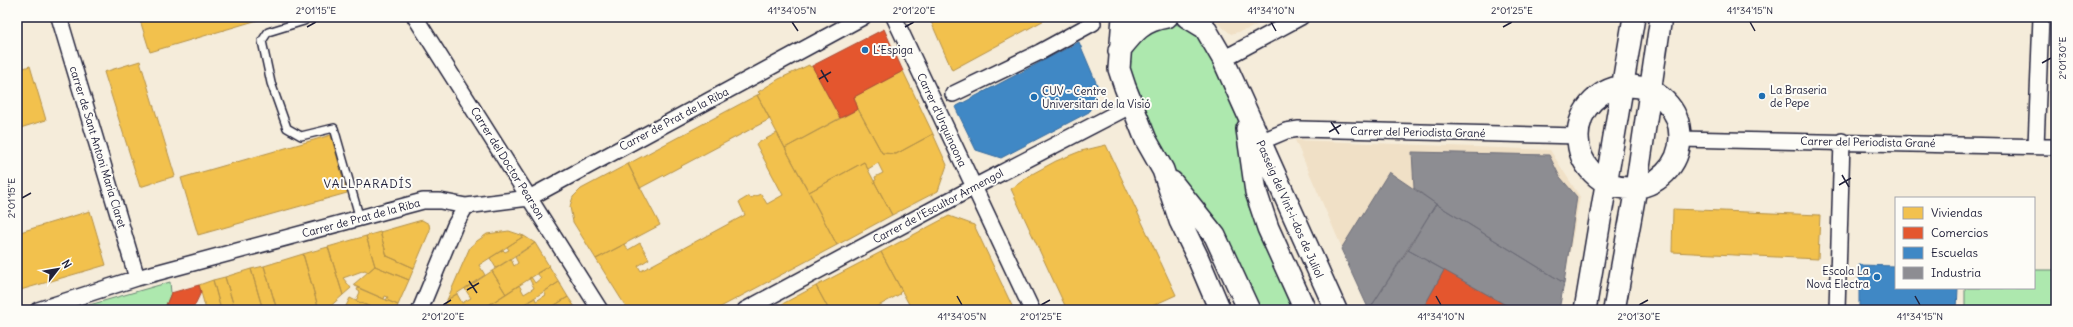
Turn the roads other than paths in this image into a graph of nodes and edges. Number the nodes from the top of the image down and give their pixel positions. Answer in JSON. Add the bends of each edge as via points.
{"nodes":[{"id":1,"x":59,"y":17,"type":"edge"},
{"id":2,"x":416,"y":17,"type":"edge"},
{"id":3,"x":863,"y":17,"type":"edge"},
{"id":4,"x":894,"y":17,"type":"edge"},
{"id":5,"x":1123,"y":17,"type":"edge"},
{"id":6,"x":1167,"y":17,"type":"edge"},
{"id":7,"x":1187,"y":17,"type":"edge"},
{"id":8,"x":1301,"y":17,"type":"edge"},
{"id":9,"x":1634,"y":17,"type":"edge"},
{"id":10,"x":1661,"y":17,"type":"edge"},
{"id":11,"x":2041,"y":17,"type":"edge"},
{"id":12,"x":303,"y":19,"type":"edge"},
{"id":13,"x":1093,"y":23,"type":"dead end"},
{"id":14,"x":1119,"y":51,"type":"junction"},
{"id":15,"x":1223,"y":59,"type":"junction"},
{"id":16,"x":1622,"y":86,"type":"junction"},
{"id":17,"x":1649,"y":90,"type":"junction"},
{"id":18,"x":952,"y":94,"type":"dead end"},
{"id":19,"x":1132,"y":105,"type":"junction"},
{"id":20,"x":1245,"y":108,"type":"junction"},
{"id":21,"x":1578,"y":136,"type":"junction"},
{"id":22,"x":1679,"y":138,"type":"junction"},
{"id":23,"x":1842,"y":141,"type":"junction"},
{"id":24,"x":1260,"y":142,"type":"junction"},
{"id":25,"x":2036,"y":146,"type":"junction"},
{"id":26,"x":2056,"y":147,"type":"edge"},
{"id":27,"x":1163,"y":170,"type":"junction"},
{"id":28,"x":1605,"y":183,"type":"junction"},
{"id":29,"x":974,"y":187,"type":"junction"},
{"id":30,"x":1636,"y":188,"type":"junction"},
{"id":31,"x":529,"y":198,"type":"junction"},
{"id":32,"x":466,"y":206,"type":"junction"},
{"id":33,"x":360,"y":219,"type":"junction"},
{"id":34,"x":137,"y":278,"type":"junction"},
{"id":35,"x":38,"y":310,"type":"edge"},
{"id":36,"x":420,"y":310,"type":"edge"},
{"id":37,"x":600,"y":310,"type":"edge"},
{"id":38,"x":745,"y":310,"type":"edge"},
{"id":39,"x":1032,"y":310,"type":"edge"},
{"id":40,"x":1220,"y":310,"type":"edge"},
{"id":41,"x":1249,"y":310,"type":"edge"},
{"id":42,"x":1305,"y":310,"type":"edge"},
{"id":43,"x":1336,"y":310,"type":"edge"},
{"id":44,"x":1585,"y":310,"type":"edge"},
{"id":45,"x":1614,"y":310,"type":"edge"},
{"id":46,"x":1837,"y":310,"type":"edge"}],
"edges":[{"from":1,"to":34,"type":"street","name":"carrer de Sant Antoni Maria Claret"},
{"from":2,"to":31,"type":"street","name":"Carrer del Doctor Pearson"},
{"from":3,"to":31,"type":"street","name":"Carrer de Prat de la Riba"},
{"from":4,"to":29,"type":"street","name":"Carrer d'Urquinaona"},
{"from":5,"to":14,"type":"street"},
{"from":6,"to":14,"type":"street","via":[[1158,18],[1137,29]]},
{"from":7,"to":15,"type":"street","name":"Passeig del Vint-i-dos de Juliol","via":[[1205,28]]},
{"from":8,"to":15,"type":"street"},
{"from":9,"to":16,"type":"street"},
{"from":10,"to":17,"type":"street"},
{"from":11,"to":25,"type":"street"},
{"from":12,"to":33,"type":"lane","via":[[268,32],[262,41],[271,83],[287,128],[301,136],[334,128]]},
{"from":13,"to":18,"type":"street","via":[[1040,52]]},
{"from":14,"to":19,"type":"street","via":[[1119,69]]},
{"from":15,"to":20,"type":"street","name":"Passeig del Vint-i-dos de Juliol"},
{"from":16,"to":17,"type":"street"},
{"from":16,"to":21,"type":"street","via":[[1596,98],[1586,109],[1580,122]]},
{"from":16,"to":28,"type":"street"},
{"from":17,"to":22,"type":"street","via":[[1668,105],[1674,115]]},
{"from":17,"to":30,"type":"street"},
{"from":19,"to":27,"type":"street","via":[[1146,140]]},
{"from":19,"to":29,"type":"street","name":"Carrer de l'Escultor Armengol"},
{"from":20,"to":24,"type":"street","name":"Passeig del Vint-i-dos de Juliol"},
{"from":20,"to":42,"type":"street","name":"Passeig del Vint-i-dos de Juliol","via":[[1256,192],[1268,228]]},
{"from":21,"to":24,"type":"street","name":"Carrer del Periodista Grané","via":[[1299,130],[1286,131]]},
{"from":21,"to":28,"type":"street","via":[[1578,147],[1585,163]]},
{"from":22,"to":23,"type":"street","name":"Carrer del Periodista Grané"},
{"from":22,"to":30,"type":"street","via":[[1677,153],[1671,166],[1650,184]]},
{"from":23,"to":25,"type":"street","name":"Carrer del Periodista Grané"},
{"from":23,"to":46,"type":"street"},
{"from":24,"to":43,"type":"street","name":"Passeig del Vint-i-dos de Juliol"},
{"from":25,"to":26,"type":"street","name":"Carrer del Periodista Grané"},
{"from":27,"to":40,"type":"street","via":[[1180,221]]},
{"from":27,"to":41,"type":"street","via":[[1215,236]]},
{"from":28,"to":30,"type":"street","via":[[1616,187]]},
{"from":28,"to":44,"type":"street","via":[[1604,203]]},
{"from":29,"to":38,"type":"street","name":"Carrer de l'Escultor Armengol"},
{"from":29,"to":39,"type":"street","name":"Carrer d'Urquinaona"},
{"from":30,"to":45,"type":"street"},
{"from":31,"to":32,"type":"street","name":"Carrer de Prat de la Riba"},
{"from":31,"to":37,"type":"street","name":"Carrer del Doctor Pearson"},
{"from":32,"to":33,"type":"street","name":"Carrer de Prat de la Riba","via":[[423,201]]},
{"from":32,"to":36,"type":"street","via":[[455,225]]},
{"from":33,"to":34,"type":"street","name":"Carrer de Prat de la Riba"},
{"from":34,"to":35,"type":"street","name":"Carrer de Prat de la Riba"}]}
